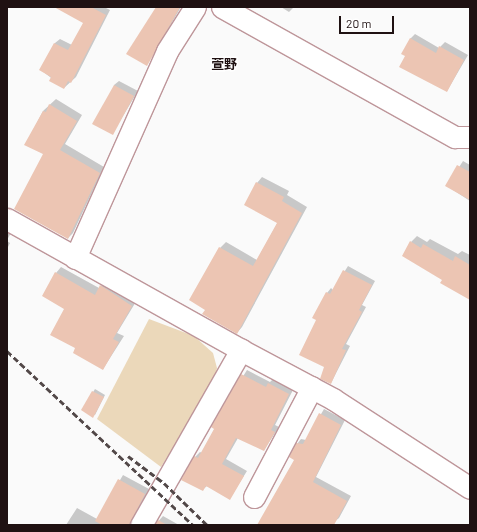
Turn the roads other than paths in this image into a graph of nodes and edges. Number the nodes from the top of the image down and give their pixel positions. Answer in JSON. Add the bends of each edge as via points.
{"nodes":[{"id":1,"x":195,"y":7,"type":"edge"},
{"id":2,"x":222,"y":7,"type":"edge"},
{"id":3,"x":470,"y":137,"type":"edge"},
{"id":4,"x":7,"y":219,"type":"edge"},
{"id":5,"x":75,"y":258,"type":"junction"},
{"id":6,"x":241,"y":350,"type":"junction"},
{"id":7,"x":312,"y":387,"type":"junction"},
{"id":8,"x":470,"y":488,"type":"edge"},
{"id":9,"x":254,"y":497,"type":"dead end"},
{"id":10,"x":141,"y":525,"type":"edge"}],
"edges":[{"from":1,"to":5,"type":"street","via":[[167,52]]},
{"from":2,"to":3,"type":"street","via":[[455,137]]},
{"from":4,"to":5,"type":"street"},
{"from":5,"to":6,"type":"street"},
{"from":6,"to":7,"type":"street"},
{"from":6,"to":10,"type":"street"},
{"from":7,"to":8,"type":"street"},
{"from":7,"to":9,"type":"street"}]}
